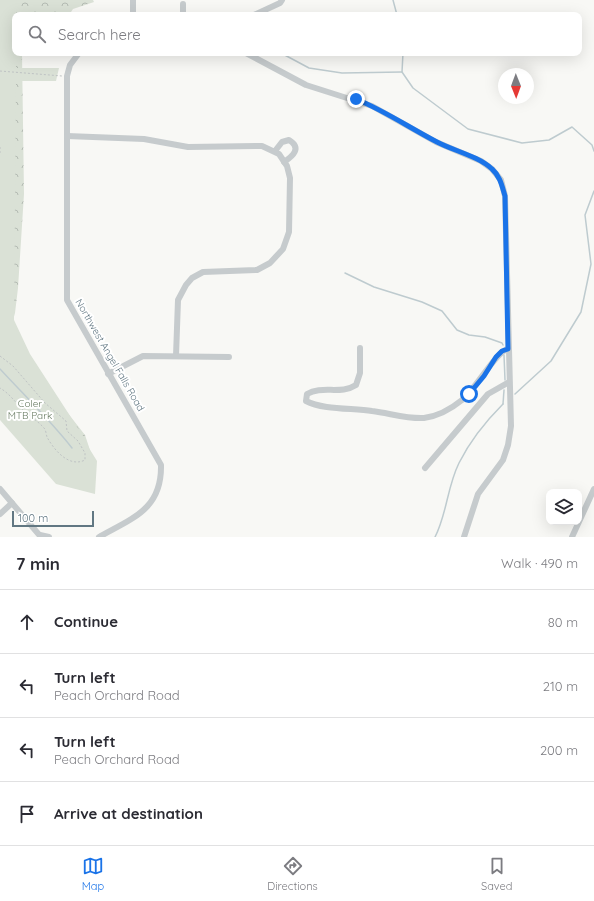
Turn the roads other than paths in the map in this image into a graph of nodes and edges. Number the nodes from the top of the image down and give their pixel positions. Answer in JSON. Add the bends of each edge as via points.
{"nodes":[{"id":1,"x":133,"y":0,"type":"edge"},
{"id":2,"x":282,"y":0,"type":"edge"},
{"id":3,"x":183,"y":4,"type":"dead end"},
{"id":4,"x":133,"y":12,"type":"edge"},
{"id":5,"x":182,"y":12,"type":"edge"},
{"id":6,"x":260,"y":12,"type":"edge"},
{"id":7,"x":77,"y":56,"type":"edge"},
{"id":8,"x":252,"y":56,"type":"edge"},
{"id":9,"x":67,"y":136,"type":"junction"},
{"id":10,"x":274,"y":151,"type":"junction"},
{"id":11,"x":284,"y":162,"type":"junction"},
{"id":12,"x":360,"y":348,"type":"dead end"},
{"id":13,"x":508,"y":349,"type":"junction"},
{"id":14,"x":176,"y":356,"type":"junction"},
{"id":15,"x":229,"y":357,"type":"dead end"},
{"id":16,"x":108,"y":374,"type":"junction"},
{"id":17,"x":509,"y":382,"type":"junction"},
{"id":18,"x":425,"y":468,"type":"dead end"},
{"id":19,"x":0,"y":489,"type":"edge"},
{"id":20,"x":594,"y":489,"type":"edge"},
{"id":21,"x":12,"y":503,"type":"junction"},
{"id":22,"x":0,"y":514,"type":"edge"},
{"id":23,"x":41,"y":536,"type":"edge"},
{"id":24,"x":49,"y":537,"type":"edge"},
{"id":25,"x":99,"y":537,"type":"edge"},
{"id":26,"x":464,"y":537,"type":"edge"},
{"id":27,"x":572,"y":537,"type":"edge"}],
"edges":[{"from":1,"to":4,"type":"street"},
{"from":2,"to":6,"type":"street"},
{"from":3,"to":5,"type":"street"},
{"from":7,"to":9,"type":"street","name":"Northwest Angel Falls Road","via":[[70,65],[67,76]]},
{"from":8,"to":13,"type":"street","via":[[306,85],[372,106],[436,142],[492,169],[501,180],[505,196]]},
{"from":9,"to":10,"type":"street","via":[[144,139],[188,147],[262,146]]},
{"from":9,"to":16,"type":"street","name":"Northwest Angel Falls Road","via":[[67,300]]},
{"from":10,"to":11,"type":"street"},
{"from":10,"to":11,"type":"street","via":[[282,142],[289,140],[294,144],[294,154]]},
{"from":11,"to":14,"type":"street","via":[[290,178],[289,232],[283,250],[270,263],[256,270],[203,272],[186,285],[178,300]]},
{"from":12,"to":13,"type":"street","via":[[360,373],[356,385],[348,389],[313,391],[307,394],[306,401],[316,405],[408,417],[423,418],[436,415],[462,400],[484,376],[499,354]]},
{"from":13,"to":17,"type":"street"},
{"from":14,"to":15,"type":"street"},
{"from":14,"to":16,"type":"street","via":[[138,357]]},
{"from":16,"to":25,"type":"street","name":"Northwest Angel Falls Road","via":[[161,465],[161,480],[149,506]]},
{"from":17,"to":18,"type":"street","via":[[488,394]]},
{"from":17,"to":26,"type":"street","via":[[511,426],[508,445],[503,460],[478,494]]},
{"from":19,"to":21,"type":"street"},
{"from":20,"to":27,"type":"street"},
{"from":21,"to":22,"type":"street"},
{"from":21,"to":23,"type":"street"},
{"from":23,"to":24,"type":"street"}]}
